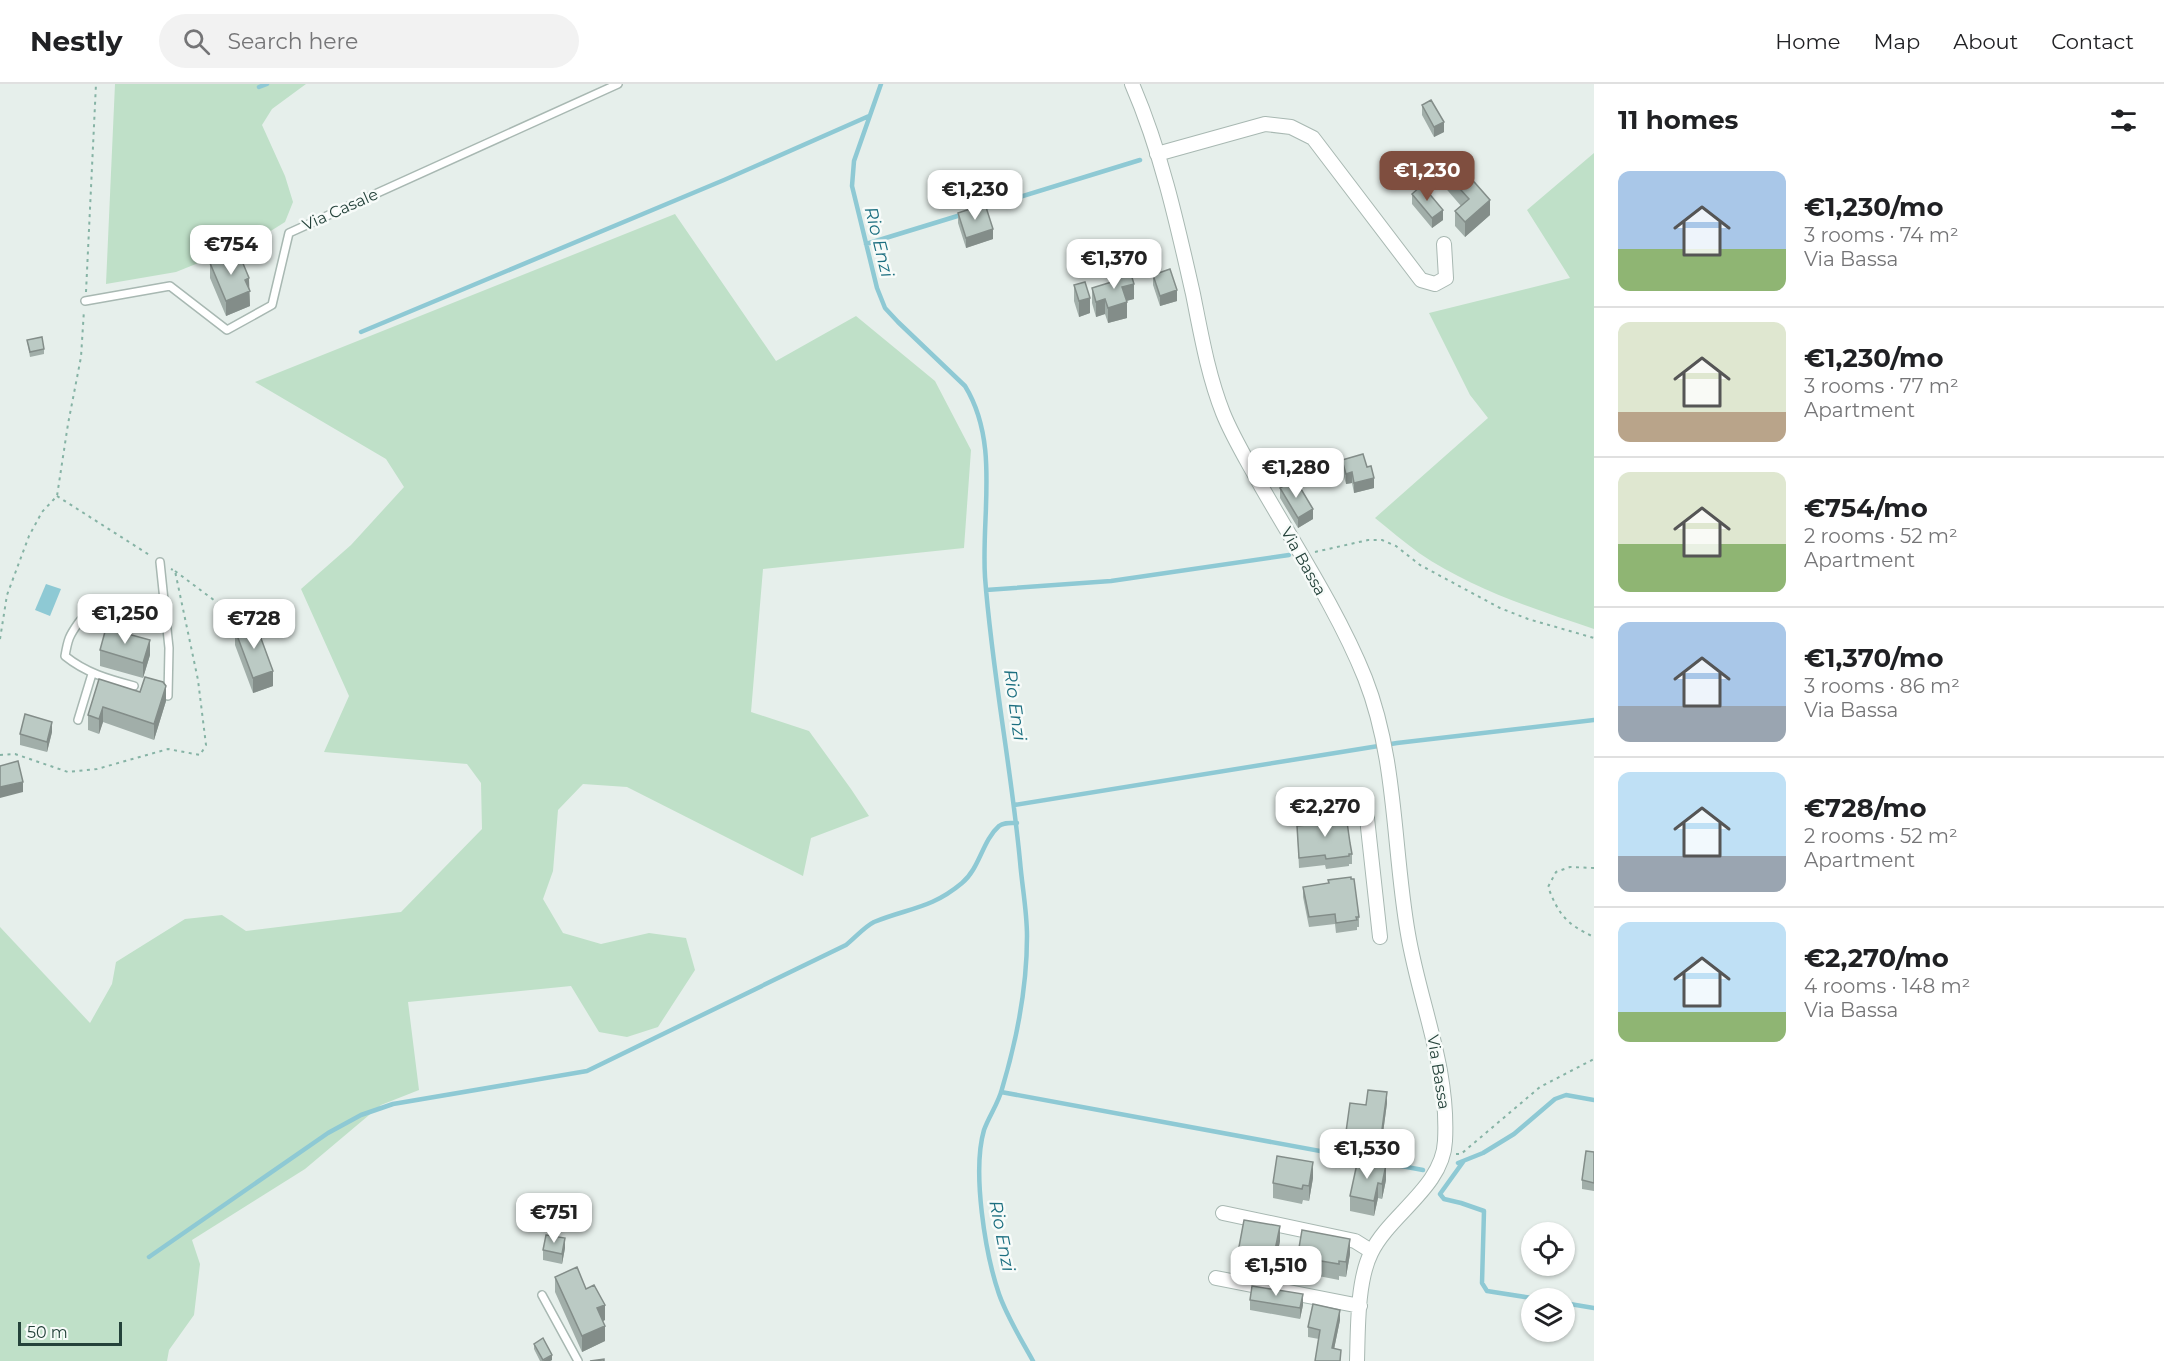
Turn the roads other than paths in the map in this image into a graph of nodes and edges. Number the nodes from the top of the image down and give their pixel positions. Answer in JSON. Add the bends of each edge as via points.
{"nodes":[{"id":1,"x":618,"y":84,"type":"edge"},
{"id":2,"x":1132,"y":84,"type":"edge"},
{"id":3,"x":1157,"y":154,"type":"junction"},
{"id":4,"x":1444,"y":244,"type":"dead end"},
{"id":5,"x":85,"y":301,"type":"road end"},
{"id":6,"x":160,"y":562,"type":"road end"},
{"id":7,"x":165,"y":608,"type":"junction"},
{"id":8,"x":92,"y":674,"type":"junction"},
{"id":9,"x":134,"y":686,"type":"dead end"},
{"id":10,"x":168,"y":696,"type":"edge"},
{"id":11,"x":78,"y":720,"type":"dead end"},
{"id":12,"x":1366,"y":809,"type":"dead end"},
{"id":13,"x":1399,"y":871,"type":"junction"},
{"id":14,"x":1374,"y":873,"type":"junction"},
{"id":15,"x":1380,"y":937,"type":"dead end"},
{"id":16,"x":1223,"y":1214,"type":"dead end"},
{"id":17,"x":1371,"y":1251,"type":"junction"},
{"id":18,"x":1216,"y":1278,"type":"dead end"},
{"id":19,"x":542,"y":1295,"type":"dead end"},
{"id":20,"x":1360,"y":1306,"type":"junction"},
{"id":21,"x":578,"y":1361,"type":"edge"},
{"id":22,"x":1357,"y":1361,"type":"edge"}],
"edges":[{"from":1,"to":5,"type":"lane","name":"Via Casale","via":[[290,232],[272,305],[227,330],[170,286]]},
{"from":2,"to":3,"type":"street","name":"Via Bassa"},
{"from":3,"to":4,"type":"street","via":[[1265,124],[1291,127],[1313,138],[1421,280],[1435,285],[1446,278]]},
{"from":3,"to":13,"type":"street","name":"Via Bassa","via":[[1221,406],[1366,680],[1390,780]]},
{"from":6,"to":7,"type":"lane"},
{"from":7,"to":8,"type":"lane","via":[[114,600],[88,611],[68,637],[65,656]]},
{"from":7,"to":10,"type":"lane"},
{"from":8,"to":9,"type":"lane"},
{"from":8,"to":11,"type":"lane"},
{"from":12,"to":14,"type":"street"},
{"from":13,"to":14,"type":"street"},
{"from":13,"to":17,"type":"street","name":"Via Bassa","via":[[1409,938],[1438,1053],[1446,1108],[1439,1165]]},
{"from":14,"to":15,"type":"street"},
{"from":16,"to":17,"type":"street","via":[[1355,1241]]},
{"from":17,"to":20,"type":"street"},
{"from":18,"to":20,"type":"street"},
{"from":19,"to":21,"type":"lane"},
{"from":20,"to":22,"type":"street"}]}
